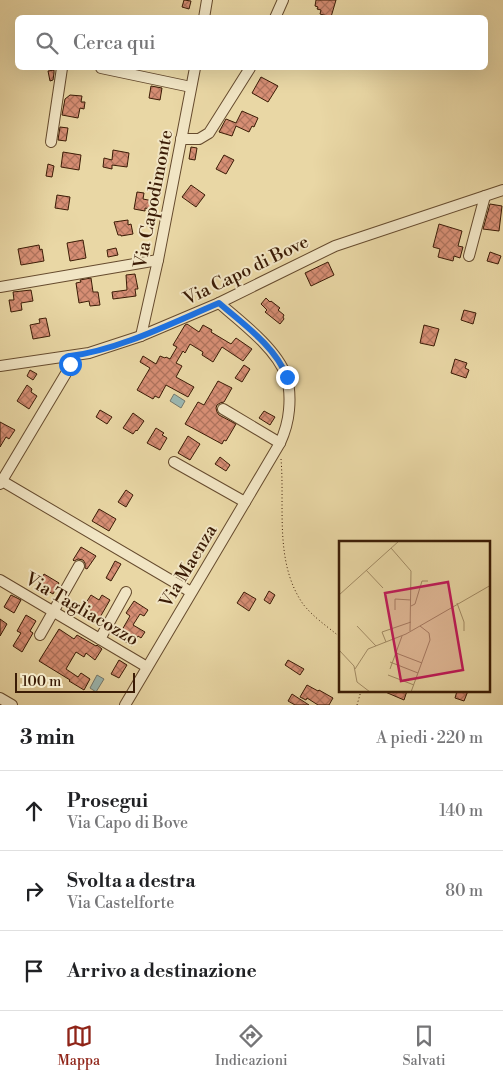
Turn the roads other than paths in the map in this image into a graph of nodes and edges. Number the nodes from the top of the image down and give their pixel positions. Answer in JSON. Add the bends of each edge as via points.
{"nodes":[{"id":1,"x":207,"y":0,"type":"edge"},
{"id":2,"x":283,"y":0,"type":"edge"},
{"id":3,"x":204,"y":15,"type":"edge"},
{"id":4,"x":276,"y":15,"type":"edge"},
{"id":5,"x":62,"y":70,"type":"edge"},
{"id":6,"x":110,"y":70,"type":"edge"},
{"id":7,"x":195,"y":70,"type":"edge"},
{"id":8,"x":249,"y":70,"type":"edge"},
{"id":9,"x":191,"y":87,"type":"junction"},
{"id":10,"x":181,"y":139,"type":"junction"},
{"id":11,"x":52,"y":142,"type":"dead end"},
{"id":12,"x":503,"y":190,"type":"edge"},
{"id":13,"x":485,"y":196,"type":"junction"},
{"id":14,"x":468,"y":256,"type":"dead end"},
{"id":15,"x":158,"y":260,"type":"junction"},
{"id":16,"x":0,"y":287,"type":"edge"},
{"id":17,"x":219,"y":303,"type":"junction"},
{"id":18,"x":141,"y":336,"type":"junction"},
{"id":19,"x":70,"y":356,"type":"junction"},
{"id":20,"x":0,"y":366,"type":"edge"},
{"id":21,"x":223,"y":409,"type":"dead end"},
{"id":22,"x":280,"y":443,"type":"junction"},
{"id":23,"x":174,"y":462,"type":"dead end"},
{"id":24,"x":1,"y":482,"type":"edge"},
{"id":25,"x":245,"y":502,"type":"junction"},
{"id":26,"x":79,"y":566,"type":"dead end"},
{"id":27,"x":1,"y":584,"type":"edge"},
{"id":28,"x":126,"y":592,"type":"dead end"},
{"id":29,"x":191,"y":592,"type":"junction"},
{"id":30,"x":54,"y":612,"type":"junction"},
{"id":31,"x":40,"y":635,"type":"dead end"},
{"id":32,"x":100,"y":639,"type":"junction"},
{"id":33,"x":147,"y":666,"type":"junction"},
{"id":34,"x":0,"y":698,"type":"edge"},
{"id":35,"x":12,"y":705,"type":"edge"},
{"id":36,"x":125,"y":705,"type":"edge"}],
"edges":[{"from":1,"to":3,"type":"street"},
{"from":2,"to":4,"type":"street"},
{"from":5,"to":11,"type":"street"},
{"from":6,"to":9,"type":"street"},
{"from":7,"to":9,"type":"street","name":"Via Capodimonte"},
{"from":8,"to":10,"type":"street","via":[[209,133],[199,139]]},
{"from":9,"to":10,"type":"street","name":"Via Capodimonte"},
{"from":10,"to":15,"type":"street","name":"Via Capodimonte"},
{"from":12,"to":13,"type":"street","name":"Via Capo di Bove"},
{"from":13,"to":14,"type":"street"},
{"from":13,"to":17,"type":"street","name":"Via Capo di Bove","via":[[320,252]]},
{"from":15,"to":16,"type":"street"},
{"from":15,"to":18,"type":"street","name":"Via Capodimonte"},
{"from":17,"to":18,"type":"street","name":"Via Capo di Bove"},
{"from":17,"to":22,"type":"street","name":"Via Maenza","via":[[262,342],[284,371],[290,401]]},
{"from":18,"to":19,"type":"street","name":"Via Capo di Bove"},
{"from":19,"to":20,"type":"street","name":"Via Capo di Bove"},
{"from":19,"to":24,"type":"street","via":[[68,370]]},
{"from":21,"to":22,"type":"street"},
{"from":22,"to":25,"type":"street","name":"Via Maenza"},
{"from":23,"to":25,"type":"street"},
{"from":24,"to":29,"type":"street"},
{"from":25,"to":29,"type":"street","name":"Via Maenza"},
{"from":26,"to":30,"type":"street"},
{"from":27,"to":30,"type":"street","name":"Via Tagliacozzo"},
{"from":28,"to":32,"type":"street"},
{"from":29,"to":33,"type":"street","name":"Via Maenza"},
{"from":30,"to":31,"type":"street"},
{"from":30,"to":32,"type":"street","name":"Via Tagliacozzo"},
{"from":32,"to":33,"type":"street","name":"Via Tagliacozzo"},
{"from":33,"to":36,"type":"street","name":"Via Maenza"},
{"from":34,"to":35,"type":"street"}]}
